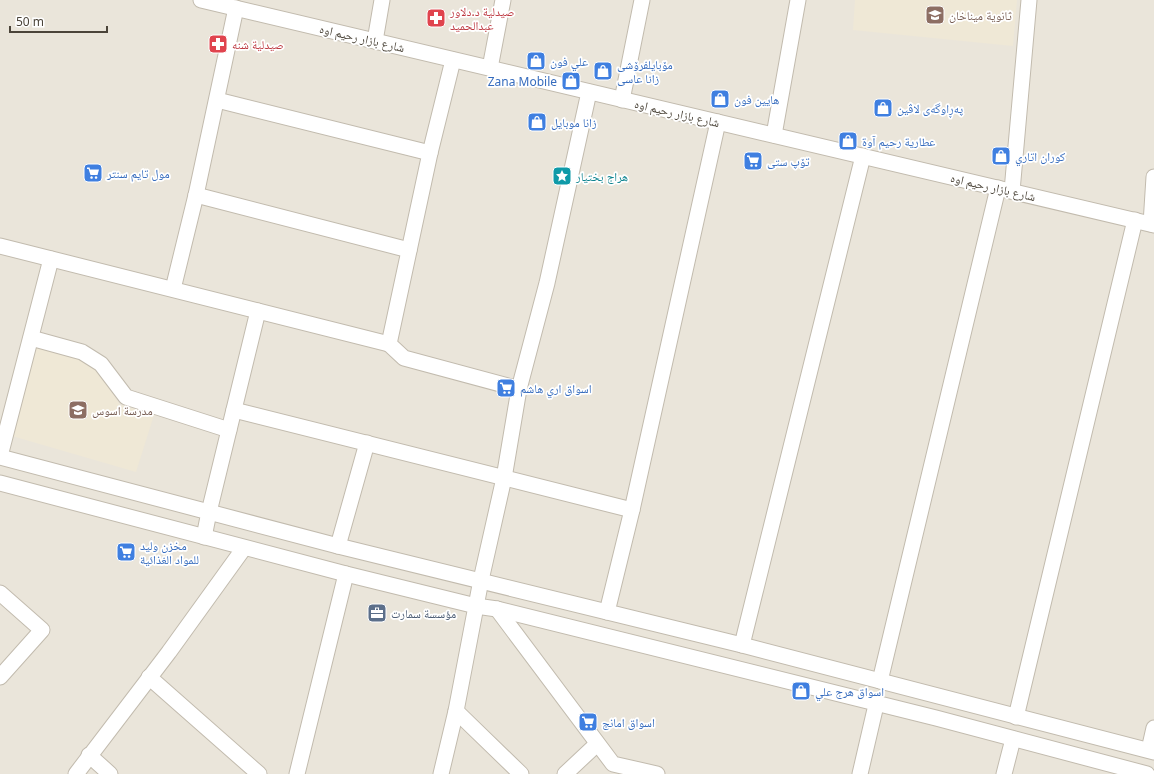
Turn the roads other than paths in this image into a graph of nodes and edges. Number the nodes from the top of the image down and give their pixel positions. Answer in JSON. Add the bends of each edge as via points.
{"nodes":[{"id":1,"x":200,"y":0,"type":"edge"},
{"id":2,"x":382,"y":0,"type":"edge"},
{"id":3,"x":503,"y":0,"type":"edge"},
{"id":4,"x":642,"y":0,"type":"edge"},
{"id":5,"x":798,"y":0,"type":"edge"},
{"id":6,"x":1029,"y":0,"type":"edge"},
{"id":7,"x":261,"y":7,"type":"edge"},
{"id":8,"x":236,"y":8,"type":"junction"},
{"id":9,"x":375,"y":41,"type":"junction"},
{"id":10,"x":453,"y":60,"type":"junction"},
{"id":11,"x":490,"y":68,"type":"junction"},
{"id":12,"x":589,"y":92,"type":"junction"},
{"id":13,"x":217,"y":100,"type":"junction"},
{"id":14,"x":622,"y":100,"type":"junction"},
{"id":15,"x":718,"y":122,"type":"junction"},
{"id":16,"x":774,"y":135,"type":"junction"},
{"id":17,"x":430,"y":153,"type":"junction"},
{"id":18,"x":863,"y":156,"type":"junction"},
{"id":19,"x":1154,"y":177,"type":"edge"},
{"id":20,"x":1005,"y":190,"type":"junction"},
{"id":21,"x":196,"y":195,"type":"junction"},
{"id":22,"x":1134,"y":220,"type":"junction"},
{"id":23,"x":1152,"y":224,"type":"edge"},
{"id":24,"x":0,"y":246,"type":"edge"},
{"id":25,"x":409,"y":250,"type":"junction"},
{"id":26,"x":51,"y":259,"type":"junction"},
{"id":27,"x":173,"y":289,"type":"junction"},
{"id":28,"x":258,"y":311,"type":"junction"},
{"id":29,"x":31,"y":338,"type":"junction"},
{"id":30,"x":389,"y":344,"type":"junction"},
{"id":31,"x":519,"y":389,"type":"junction"},
{"id":32,"x":234,"y":410,"type":"junction"},
{"id":33,"x":229,"y":430,"type":"junction"},
{"id":34,"x":367,"y":443,"type":"junction"},
{"id":35,"x":0,"y":457,"type":"edge"},
{"id":36,"x":504,"y":478,"type":"junction"},
{"id":37,"x":0,"y":483,"type":"edge"},
{"id":38,"x":632,"y":510,"type":"junction"},
{"id":39,"x":209,"y":512,"type":"junction"},
{"id":40,"x":204,"y":537,"type":"junction"},
{"id":41,"x":338,"y":546,"type":"junction"},
{"id":42,"x":244,"y":548,"type":"junction"},
{"id":43,"x":346,"y":574,"type":"junction"},
{"id":44,"x":481,"y":580,"type":"junction"},
{"id":45,"x":0,"y":593,"type":"edge"},
{"id":46,"x":476,"y":606,"type":"junction"},
{"id":47,"x":497,"y":609,"type":"junction"},
{"id":48,"x":606,"y":612,"type":"junction"},
{"id":49,"x":742,"y":645,"type":"junction"},
{"id":50,"x":0,"y":677,"type":"edge"},
{"id":51,"x":149,"y":677,"type":"junction"},
{"id":52,"x":880,"y":680,"type":"junction"},
{"id":53,"x":939,"y":697,"type":"junction"},
{"id":54,"x":876,"y":705,"type":"junction"},
{"id":55,"x":456,"y":710,"type":"junction"},
{"id":56,"x":1016,"y":717,"type":"junction"},
{"id":57,"x":936,"y":718,"type":"junction"},
{"id":58,"x":1154,"y":728,"type":"edge"},
{"id":59,"x":1013,"y":739,"type":"junction"},
{"id":60,"x":596,"y":744,"type":"junction"},
{"id":61,"x":1151,"y":751,"type":"edge"},
{"id":62,"x":89,"y":755,"type":"junction"},
{"id":63,"x":76,"y":774,"type":"edge"},
{"id":64,"x":110,"y":774,"type":"edge"},
{"id":65,"x":259,"y":774,"type":"edge"},
{"id":66,"x":297,"y":774,"type":"edge"},
{"id":67,"x":441,"y":774,"type":"edge"},
{"id":68,"x":520,"y":774,"type":"edge"},
{"id":69,"x":565,"y":774,"type":"edge"},
{"id":70,"x":657,"y":774,"type":"edge"},
{"id":71,"x":860,"y":774,"type":"edge"},
{"id":72,"x":1004,"y":774,"type":"edge"},
{"id":73,"x":1147,"y":774,"type":"edge"}],
"edges":[{"from":1,"to":8,"type":"street","name":"شارع بازار رحيم اوه"},
{"from":2,"to":9,"type":"street"},
{"from":3,"to":11,"type":"street"},
{"from":4,"to":14,"type":"street"},
{"from":5,"to":16,"type":"street"},
{"from":6,"to":20,"type":"street"},
{"from":7,"to":8,"type":"street","name":"شارع بازار رحيم اوه"},
{"from":7,"to":9,"type":"street","name":"شارع بازار رحيم اوه"},
{"from":8,"to":13,"type":"street"},
{"from":9,"to":10,"type":"street","name":"شارع بازار رحيم اوه"},
{"from":10,"to":11,"type":"street","name":"شارع بازار رحيم اوه"},
{"from":10,"to":17,"type":"street"},
{"from":11,"to":12,"type":"street","name":"شارع بازار رحيم اوه"},
{"from":12,"to":14,"type":"street","name":"شارع بازار رحيم اوه"},
{"from":12,"to":31,"type":"street","via":[[547,283]]},
{"from":13,"to":17,"type":"street"},
{"from":13,"to":21,"type":"street"},
{"from":14,"to":15,"type":"street","name":"شارع بازار رحيم اوه"},
{"from":15,"to":16,"type":"street","name":"شارع بازار رحيم اوه"},
{"from":15,"to":38,"type":"street"},
{"from":16,"to":18,"type":"street","name":"شارع بازار رحيم اوه"},
{"from":17,"to":25,"type":"street"},
{"from":18,"to":20,"type":"street","name":"شارع بازار رحيم اوه"},
{"from":18,"to":49,"type":"street"},
{"from":19,"to":23,"type":"street"},
{"from":20,"to":22,"type":"street","name":"شارع بازار رحيم اوه"},
{"from":20,"to":52,"type":"street"},
{"from":21,"to":25,"type":"street"},
{"from":21,"to":27,"type":"street"},
{"from":22,"to":23,"type":"street","name":"شارع بازار رحيم اوه"},
{"from":22,"to":56,"type":"street"},
{"from":24,"to":26,"type":"street"},
{"from":25,"to":30,"type":"street"},
{"from":26,"to":27,"type":"street"},
{"from":26,"to":29,"type":"street"},
{"from":27,"to":28,"type":"street"},
{"from":28,"to":30,"type":"street"},
{"from":28,"to":32,"type":"street"},
{"from":29,"to":33,"type":"street","via":[[82,352],[102,364],[126,397]]},
{"from":29,"to":35,"type":"street"},
{"from":30,"to":31,"type":"street","via":[[404,358]]},
{"from":31,"to":36,"type":"street"},
{"from":32,"to":33,"type":"street"},
{"from":32,"to":34,"type":"street"},
{"from":33,"to":39,"type":"street"},
{"from":34,"to":36,"type":"street"},
{"from":34,"to":41,"type":"street"},
{"from":35,"to":39,"type":"street"},
{"from":36,"to":38,"type":"street"},
{"from":36,"to":44,"type":"street"},
{"from":37,"to":40,"type":"street"},
{"from":38,"to":48,"type":"street"},
{"from":39,"to":40,"type":"street"},
{"from":39,"to":41,"type":"street"},
{"from":40,"to":42,"type":"street"},
{"from":41,"to":44,"type":"street"},
{"from":42,"to":43,"type":"street"},
{"from":42,"to":51,"type":"street"},
{"from":43,"to":46,"type":"street"},
{"from":43,"to":66,"type":"street"},
{"from":44,"to":46,"type":"street"},
{"from":44,"to":48,"type":"street"},
{"from":45,"to":50,"type":"street","via":[[42,630]]},
{"from":46,"to":47,"type":"street"},
{"from":46,"to":55,"type":"street"},
{"from":47,"to":54,"type":"street"},
{"from":47,"to":60,"type":"street"},
{"from":48,"to":49,"type":"street"},
{"from":49,"to":52,"type":"street"},
{"from":51,"to":62,"type":"street"},
{"from":51,"to":65,"type":"street"},
{"from":52,"to":53,"type":"street"},
{"from":53,"to":56,"type":"street"},
{"from":53,"to":57,"type":"street"},
{"from":54,"to":57,"type":"street"},
{"from":54,"to":71,"type":"street"},
{"from":55,"to":67,"type":"street"},
{"from":55,"to":68,"type":"street"},
{"from":56,"to":61,"type":"street"},
{"from":57,"to":59,"type":"street"},
{"from":58,"to":61,"type":"street"},
{"from":59,"to":72,"type":"street"},
{"from":59,"to":73,"type":"street"},
{"from":60,"to":69,"type":"street"},
{"from":60,"to":70,"type":"street","via":[[613,764]]},
{"from":62,"to":63,"type":"street"},
{"from":62,"to":64,"type":"street"}]}
